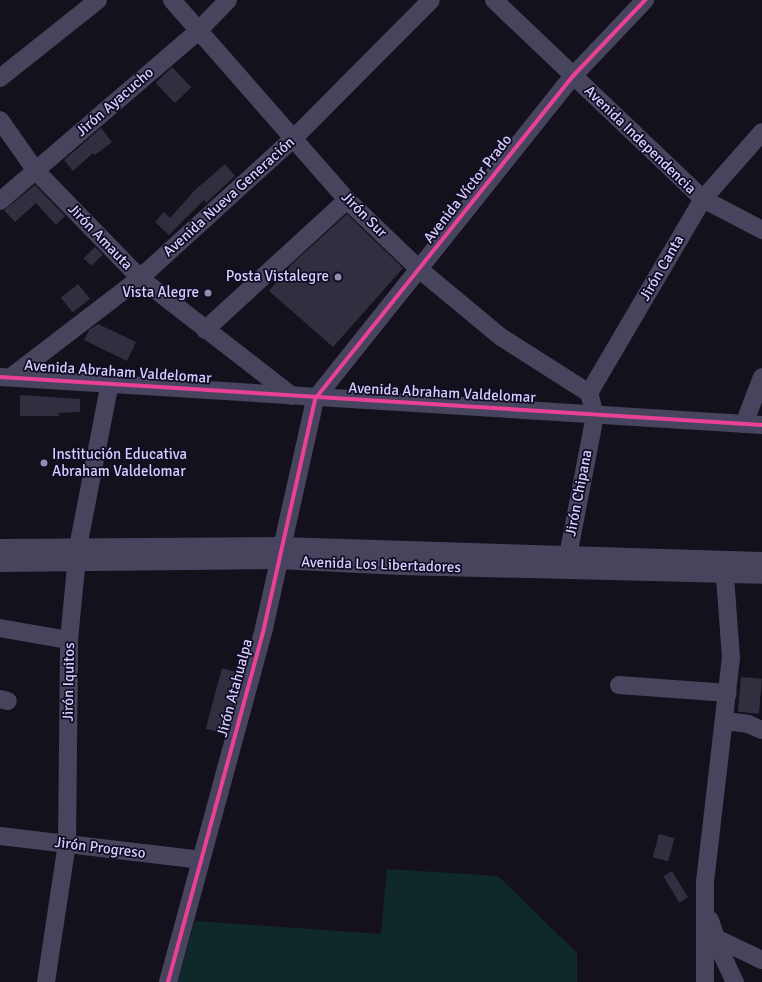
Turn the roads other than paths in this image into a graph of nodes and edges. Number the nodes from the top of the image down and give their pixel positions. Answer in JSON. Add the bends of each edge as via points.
{"nodes":[{"id":1,"x":98,"y":0,"type":"edge"},
{"id":2,"x":172,"y":0,"type":"edge"},
{"id":3,"x":228,"y":0,"type":"edge"},
{"id":4,"x":431,"y":0,"type":"edge"},
{"id":5,"x":494,"y":0,"type":"edge"},
{"id":6,"x":645,"y":0,"type":"edge"},
{"id":7,"x":198,"y":31,"type":"junction"},
{"id":8,"x":573,"y":76,"type":"junction"},
{"id":9,"x":0,"y":78,"type":"edge"},
{"id":10,"x":0,"y":120,"type":"edge"},
{"id":11,"x":762,"y":132,"type":"edge"},
{"id":12,"x":294,"y":138,"type":"junction"},
{"id":13,"x":36,"y":171,"type":"junction"},
{"id":14,"x":702,"y":199,"type":"junction"},
{"id":15,"x":347,"y":200,"type":"junction"},
{"id":16,"x":0,"y":201,"type":"edge"},
{"id":17,"x":762,"y":230,"type":"edge"},
{"id":18,"x":419,"y":269,"type":"junction"},
{"id":19,"x":140,"y":278,"type":"junction"},
{"id":20,"x":205,"y":330,"type":"junction"},
{"id":21,"x":5,"y":377,"type":"edge"},
{"id":22,"x":762,"y":377,"type":"edge"},
{"id":23,"x":110,"y":384,"type":"junction"},
{"id":24,"x":589,"y":393,"type":"junction"},
{"id":25,"x":292,"y":396,"type":"junction"},
{"id":26,"x":315,"y":398,"type":"junction"},
{"id":27,"x":595,"y":415,"type":"junction"},
{"id":28,"x":744,"y":424,"type":"junction"},
{"id":29,"x":762,"y":425,"type":"edge"},
{"id":30,"x":0,"y":548,"type":"edge"},
{"id":31,"x":280,"y":553,"type":"junction"},
{"id":32,"x":77,"y":554,"type":"junction"},
{"id":33,"x":762,"y":561,"type":"edge"},
{"id":34,"x":0,"y":563,"type":"edge"},
{"id":35,"x":566,"y":563,"type":"junction"},
{"id":36,"x":724,"y":568,"type":"junction"},
{"id":37,"x":762,"y":575,"type":"edge"},
{"id":38,"x":0,"y":628,"type":"edge"},
{"id":39,"x":69,"y":640,"type":"junction"},
{"id":40,"x":619,"y":685,"type":"dead end"},
{"id":41,"x":728,"y":694,"type":"junction"},
{"id":42,"x":725,"y":721,"type":"junction"},
{"id":43,"x":762,"y":730,"type":"edge"},
{"id":44,"x":0,"y":836,"type":"edge"},
{"id":45,"x":67,"y":843,"type":"junction"},
{"id":46,"x":200,"y":860,"type":"junction"},
{"id":47,"x":705,"y":904,"type":"junction"},
{"id":48,"x":716,"y":938,"type":"junction"},
{"id":49,"x":762,"y":960,"type":"edge"},
{"id":50,"x":46,"y":982,"type":"edge"},
{"id":51,"x":168,"y":982,"type":"edge"},
{"id":52,"x":705,"y":982,"type":"edge"},
{"id":53,"x":735,"y":982,"type":"edge"}],
"edges":[{"from":1,"to":9,"type":"street"},
{"from":2,"to":7,"type":"street","name":"Jirón Sur"},
{"from":3,"to":7,"type":"street","name":"Jirón Ayacucho"},
{"from":4,"to":12,"type":"street","name":"Avenida Nueva Generación"},
{"from":5,"to":8,"type":"street","name":"Avenida Independencia"},
{"from":6,"to":8,"type":"street","name":"Avenida Víctor Prado"},
{"from":7,"to":12,"type":"street","name":"Jirón Sur"},
{"from":7,"to":13,"type":"street","name":"Jirón Ayacucho"},
{"from":8,"to":14,"type":"street","name":"Avenida Independencia"},
{"from":8,"to":18,"type":"street","name":"Avenida Víctor Prado"},
{"from":10,"to":13,"type":"street","name":"Jirón Amauta"},
{"from":11,"to":14,"type":"street","name":"Jirón Canta"},
{"from":12,"to":15,"type":"street","name":"Jirón Sur"},
{"from":12,"to":19,"type":"street","name":"Avenida Nueva Generación"},
{"from":13,"to":16,"type":"street","name":"Jirón Ayacucho"},
{"from":13,"to":19,"type":"street","name":"Jirón Amauta"},
{"from":14,"to":17,"type":"street","name":"Avenida Independencia"},
{"from":14,"to":24,"type":"street","name":"Jirón Canta"},
{"from":15,"to":18,"type":"street","name":"Jirón Sur"},
{"from":15,"to":20,"type":"street"},
{"from":18,"to":24,"type":"street","name":"Jirón Sur","via":[[501,337]]},
{"from":18,"to":26,"type":"street","name":"Avenida Víctor Prado"},
{"from":19,"to":20,"type":"street","name":"Jirón Amauta"},
{"from":19,"to":21,"type":"street","name":"Avenida Nueva Generación"},
{"from":20,"to":25,"type":"street","name":"Jirón Amauta"},
{"from":21,"to":23,"type":"street","name":"Avenida Abraham Valdelomar"},
{"from":22,"to":28,"type":"street"},
{"from":23,"to":25,"type":"street","name":"Avenida Abraham Valdelomar"},
{"from":23,"to":32,"type":"street","name":"Jirón Iquitos"},
{"from":24,"to":27,"type":"street"},
{"from":25,"to":26,"type":"street","name":"Avenida Abraham Valdelomar"},
{"from":26,"to":27,"type":"street","name":"Avenida Abraham Valdelomar","via":[[415,401]]},
{"from":26,"to":31,"type":"street","name":"Jirón Atahualpa"},
{"from":27,"to":28,"type":"street","name":"Avenida Abraham Valdelomar"},
{"from":27,"to":35,"type":"street","name":"Jirón Chipana"},
{"from":28,"to":29,"type":"street","name":"Avenida Abraham Valdelomar"},
{"from":30,"to":32,"type":"street","name":"Avenida Los Libertadores"},
{"from":31,"to":32,"type":"street","name":"Avenida Los Libertadores"},
{"from":31,"to":35,"type":"street","name":"Avenida Los Libertadores"},
{"from":31,"to":46,"type":"street","name":"Jirón Atahualpa","via":[[264,628]]},
{"from":32,"to":34,"type":"street","name":"Avenida Los Libertadores"},
{"from":32,"to":39,"type":"street","name":"Jirón Iquitos"},
{"from":33,"to":36,"type":"street","name":"Avenida Los Libertadores"},
{"from":35,"to":36,"type":"street","name":"Avenida Los Libertadores"},
{"from":36,"to":37,"type":"street","name":"Avenida Los Libertadores"},
{"from":36,"to":41,"type":"street","via":[[731,658]]},
{"from":38,"to":39,"type":"street"},
{"from":39,"to":45,"type":"street","name":"Jirón Iquitos"},
{"from":40,"to":41,"type":"street"},
{"from":41,"to":42,"type":"street"},
{"from":42,"to":43,"type":"street","via":[[748,724]]},
{"from":42,"to":47,"type":"street"},
{"from":44,"to":45,"type":"street","name":"Jirón Progreso"},
{"from":45,"to":46,"type":"street","name":"Jirón Progreso"},
{"from":45,"to":50,"type":"street","name":"Jirón Iquitos"},
{"from":46,"to":51,"type":"street","name":"Jirón Atahualpa"},
{"from":47,"to":48,"type":"street"},
{"from":47,"to":52,"type":"street"},
{"from":48,"to":49,"type":"street"},
{"from":48,"to":53,"type":"street"}]}
